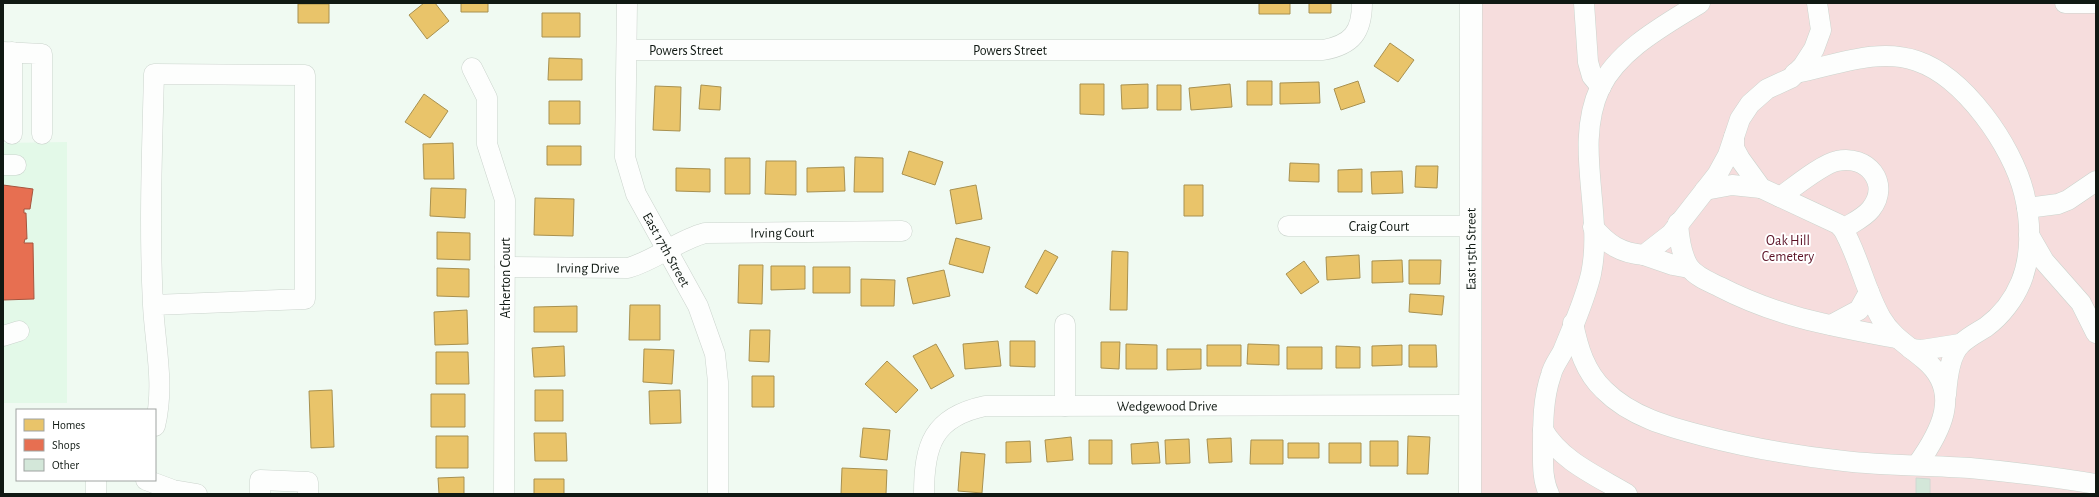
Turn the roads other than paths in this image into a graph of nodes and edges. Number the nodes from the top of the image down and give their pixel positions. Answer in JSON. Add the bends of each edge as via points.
{"nodes":[{"id":1,"x":627,"y":3,"type":"edge"},
{"id":2,"x":1362,"y":3,"type":"edge"},
{"id":3,"x":1471,"y":3,"type":"edge"},
{"id":4,"x":1584,"y":3,"type":"edge"},
{"id":5,"x":1700,"y":3,"type":"edge"},
{"id":6,"x":1817,"y":3,"type":"edge"},
{"id":7,"x":2064,"y":3,"type":"edge"},
{"id":8,"x":2096,"y":4,"type":"edge"},
{"id":9,"x":1821,"y":30,"type":"junction"},
{"id":10,"x":627,"y":50,"type":"junction"},
{"id":11,"x":8,"y":52,"type":"edge"},
{"id":12,"x":1845,"y":60,"type":"junction"},
{"id":13,"x":472,"y":68,"type":"dead end"},
{"id":14,"x":1795,"y":73,"type":"junction"},
{"id":15,"x":1601,"y":87,"type":"junction"},
{"id":16,"x":12,"y":134,"type":"dead end"},
{"id":17,"x":42,"y":134,"type":"dead end"},
{"id":18,"x":1734,"y":137,"type":"junction"},
{"id":19,"x":2096,"y":181,"type":"edge"},
{"id":20,"x":1760,"y":188,"type":"junction"},
{"id":21,"x":1705,"y":190,"type":"junction"},
{"id":22,"x":1780,"y":197,"type":"junction"},
{"id":23,"x":2027,"y":208,"type":"junction"},
{"id":24,"x":1678,"y":223,"type":"junction"},
{"id":25,"x":1288,"y":226,"type":"dead end"},
{"id":26,"x":1470,"y":226,"type":"junction"},
{"id":27,"x":1593,"y":227,"type":"junction"},
{"id":28,"x":1843,"y":228,"type":"junction"},
{"id":29,"x":902,"y":231,"type":"dead end"},
{"id":30,"x":2029,"y":235,"type":"junction"},
{"id":31,"x":668,"y":251,"type":"junction"},
{"id":32,"x":1636,"y":255,"type":"junction"},
{"id":33,"x":505,"y":267,"type":"junction"},
{"id":34,"x":1689,"y":268,"type":"junction"},
{"id":35,"x":1591,"y":274,"type":"junction"},
{"id":36,"x":1868,"y":292,"type":"junction"},
{"id":37,"x":153,"y":305,"type":"junction"},
{"id":38,"x":1573,"y":323,"type":"junction"},
{"id":39,"x":1065,"y":324,"type":"dead end"},
{"id":40,"x":1831,"y":325,"type":"junction"},
{"id":41,"x":2096,"y":333,"type":"edge"},
{"id":42,"x":1903,"y":344,"type":"junction"},
{"id":43,"x":1960,"y":344,"type":"junction"},
{"id":44,"x":1946,"y":395,"type":"junction"},
{"id":45,"x":1470,"y":405,"type":"junction"},
{"id":46,"x":1065,"y":406,"type":"junction"},
{"id":47,"x":156,"y":415,"type":"edge"},
{"id":48,"x":1543,"y":430,"type":"junction"},
{"id":49,"x":1917,"y":465,"type":"junction"},
{"id":50,"x":96,"y":481,"type":"edge"},
{"id":51,"x":142,"y":481,"type":"edge"},
{"id":52,"x":149,"y":481,"type":"edge"},
{"id":53,"x":2096,"y":484,"type":"edge"},
{"id":54,"x":96,"y":494,"type":"edge"},
{"id":55,"x":137,"y":494,"type":"edge"},
{"id":56,"x":197,"y":494,"type":"edge"},
{"id":57,"x":260,"y":494,"type":"edge"},
{"id":58,"x":308,"y":494,"type":"edge"},
{"id":59,"x":504,"y":494,"type":"edge"},
{"id":60,"x":718,"y":494,"type":"edge"},
{"id":61,"x":924,"y":494,"type":"edge"},
{"id":62,"x":1470,"y":494,"type":"edge"},
{"id":63,"x":1549,"y":494,"type":"edge"},
{"id":64,"x":1627,"y":494,"type":"edge"}],
"edges":[{"from":1,"to":10,"type":"street","name":"East 17th Street"},
{"from":2,"to":10,"type":"street","name":"Powers Street","via":[[1359,27],[1351,40],[1338,47],[1323,50]]},
{"from":3,"to":26,"type":"main road","name":"East 15th Street"},
{"from":4,"to":15,"type":"street","via":[[1588,62],[1592,76]]},
{"from":5,"to":15,"type":"street","via":[[1652,34],[1630,52],[1614,67]]},
{"from":6,"to":9,"type":"street"},
{"from":7,"to":8,"type":"street"},
{"from":9,"to":12,"type":"street","via":[[1828,51]]},
{"from":9,"to":14,"type":"street","via":[[1814,49]]},
{"from":10,"to":31,"type":"street","name":"East 17th Street","via":[[625,157],[636,194]]},
{"from":11,"to":16,"type":"street"},
{"from":11,"to":17,"type":"street","via":[[42,54]]},
{"from":12,"to":14,"type":"street"},
{"from":12,"to":23,"type":"street","via":[[1893,57],[1916,60],[1953,82],[1995,131],[2010,158],[2024,192]]},
{"from":13,"to":33,"type":"street","name":"Atherton Court","via":[[487,98],[487,144],[505,200]]},
{"from":14,"to":18,"type":"street","via":[[1791,78],[1767,89],[1750,104],[1740,119]]},
{"from":15,"to":27,"type":"street","via":[[1592,108],[1589,130]]},
{"from":18,"to":20,"type":"street","via":[[1734,148]]},
{"from":18,"to":21,"type":"street","via":[[1728,155]]},
{"from":19,"to":23,"type":"street","via":[[2058,204]]},
{"from":20,"to":21,"type":"street","via":[[1732,185]]},
{"from":20,"to":22,"type":"street"},
{"from":21,"to":24,"type":"street"},
{"from":22,"to":28,"type":"street"},
{"from":22,"to":28,"type":"street","via":[[1835,161],[1854,160],[1863,163],[1877,180],[1876,201],[1870,210]]},
{"from":23,"to":30,"type":"street"},
{"from":24,"to":32,"type":"street","via":[[1671,234]]},
{"from":24,"to":34,"type":"street","via":[[1679,239]]},
{"from":25,"to":26,"type":"street","name":"Craig Court"},
{"from":26,"to":45,"type":"main road","name":"East 15th Street"},
{"from":27,"to":32,"type":"street","via":[[1603,240],[1614,248]]},
{"from":27,"to":35,"type":"street"},
{"from":28,"to":36,"type":"street"},
{"from":29,"to":31,"type":"street","name":"Irving Court","via":[[713,232],[694,236]]},
{"from":30,"to":41,"type":"street","via":[[2044,261],[2081,303]]},
{"from":30,"to":43,"type":"street","via":[[2021,282],[2008,305],[1988,325]]},
{"from":31,"to":33,"type":"street","name":"Irving Drive","via":[[628,268]]},
{"from":31,"to":60,"type":"street","name":"East 17th Street","via":[[698,306],[715,354],[718,382]]},
{"from":32,"to":34,"type":"street"},
{"from":32,"to":35,"type":"street","via":[[1612,258]]},
{"from":33,"to":59,"type":"street","name":"Atherton Court"},
{"from":34,"to":40,"type":"street","via":[[1700,277],[1747,300],[1794,317]]},
{"from":35,"to":38,"type":"street"},
{"from":36,"to":40,"type":"street","via":[[1859,310]]},
{"from":36,"to":42,"type":"street","via":[[1882,319]]},
{"from":37,"to":37,"type":"street","via":[[151,193],[154,74],[305,75],[305,299]]},
{"from":37,"to":47,"type":"street","via":[[160,369]]},
{"from":38,"to":48,"type":"street","via":[[1551,373],[1543,406]]},
{"from":38,"to":49,"type":"street","via":[[1578,349],[1590,373],[1604,390],[1622,405],[1647,418],[1678,430],[1792,454],[1845,462]]},
{"from":39,"to":46,"type":"street"},
{"from":40,"to":42,"type":"street"},
{"from":42,"to":43,"type":"street","via":[[1928,350]]},
{"from":42,"to":44,"type":"street","via":[[1926,361],[1939,377]]},
{"from":43,"to":44,"type":"street","via":[[1948,374]]},
{"from":44,"to":49,"type":"street","via":[[1944,416],[1935,441]]},
{"from":45,"to":46,"type":"street","name":"Wedgewood Drive"},
{"from":45,"to":62,"type":"main road","name":"East 15th Street"},
{"from":46,"to":61,"type":"street","name":"Wedgewood Drive","via":[[985,406],[968,409],[952,418],[932,440],[926,455]]},
{"from":48,"to":63,"type":"street","via":[[1543,468],[1545,486]]},
{"from":48,"to":64,"type":"street","via":[[1559,452]]},
{"from":49,"to":53,"type":"street","via":[[2046,476]]},
{"from":50,"to":54,"type":"street"},
{"from":51,"to":55,"type":"street"},
{"from":52,"to":56,"type":"street","via":[[172,490]]},
{"from":57,"to":58,"type":"street","via":[[260,480],[308,482]]}]}
